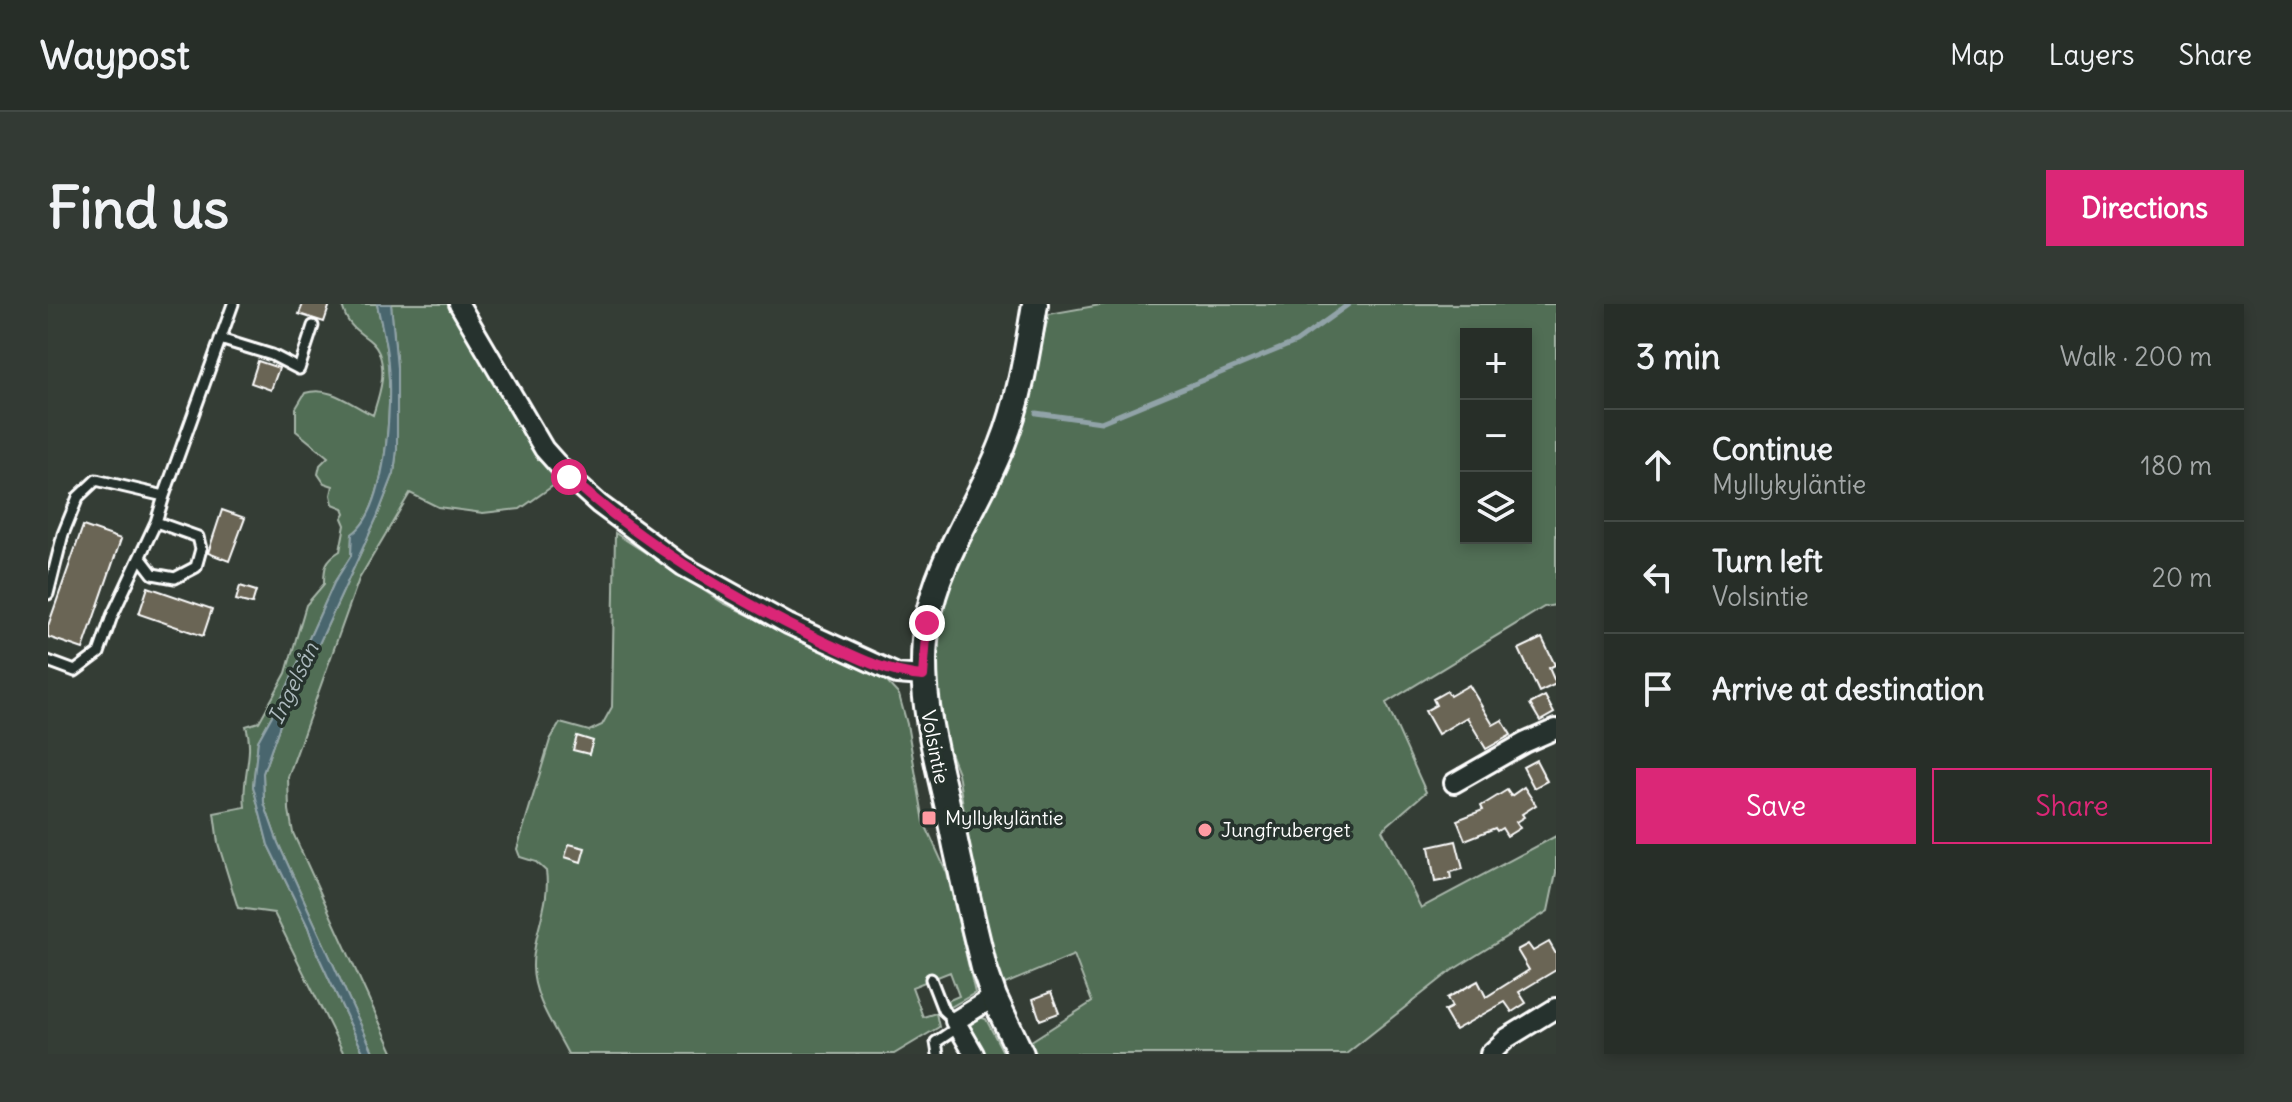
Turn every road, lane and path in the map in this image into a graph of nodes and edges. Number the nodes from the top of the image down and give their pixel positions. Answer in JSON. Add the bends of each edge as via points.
{"nodes":[{"id":1,"x":233,"y":304,"type":"edge"},
{"id":2,"x":459,"y":304,"type":"edge"},
{"id":3,"x":1035,"y":304,"type":"edge"},
{"id":4,"x":313,"y":326,"type":"dead end"},
{"id":5,"x":220,"y":339,"type":"junction"},
{"id":6,"x":164,"y":496,"type":"junction"},
{"id":7,"x":156,"y":522,"type":"junction"},
{"id":8,"x":140,"y":557,"type":"junction"},
{"id":9,"x":48,"y":594,"type":"edge"},
{"id":10,"x":48,"y":661,"type":"edge"},
{"id":11,"x":923,"y":676,"type":"junction"},
{"id":12,"x":1556,"y":729,"type":"edge"},
{"id":13,"x":1454,"y":783,"type":"dead end"},
{"id":14,"x":931,"y":979,"type":"dead end"},
{"id":15,"x":994,"y":997,"type":"junction"},
{"id":16,"x":1556,"y":1008,"type":"edge"},
{"id":17,"x":956,"y":1024,"type":"junction"},
{"id":18,"x":938,"y":1054,"type":"edge"},
{"id":19,"x":974,"y":1054,"type":"edge"},
{"id":20,"x":1021,"y":1054,"type":"edge"},
{"id":21,"x":1490,"y":1054,"type":"edge"}],
"edges":[{"from":1,"to":5,"type":"lane"},
{"from":2,"to":11,"type":"street","via":[[544,449],[599,504],[683,566],[788,624],[897,674]]},
{"from":3,"to":11,"type":"street","name":"Volsintie","via":[[1015,409],[933,598]]},
{"from":4,"to":5,"type":"lane","via":[[299,369]]},
{"from":5,"to":6,"type":"lane"},
{"from":6,"to":7,"type":"lane"},
{"from":6,"to":9,"type":"lane","via":[[96,480],[78,497]]},
{"from":7,"to":8,"type":"lane"},
{"from":7,"to":8,"type":"lane","via":[[198,537],[196,567],[175,578],[153,574]]},
{"from":8,"to":10,"type":"lane","via":[[99,653],[75,671]]},
{"from":11,"to":15,"type":"street","name":"Volsintie","via":[[931,734]]},
{"from":12,"to":13,"type":"street"},
{"from":14,"to":17,"type":"lane","via":[[943,1010]]},
{"from":15,"to":17,"type":"street"},
{"from":15,"to":20,"type":"street","name":"Volsintie"},
{"from":16,"to":21,"type":"street"},
{"from":17,"to":18,"type":"lane","via":[[936,1042]]},
{"from":17,"to":19,"type":"street"}]}
